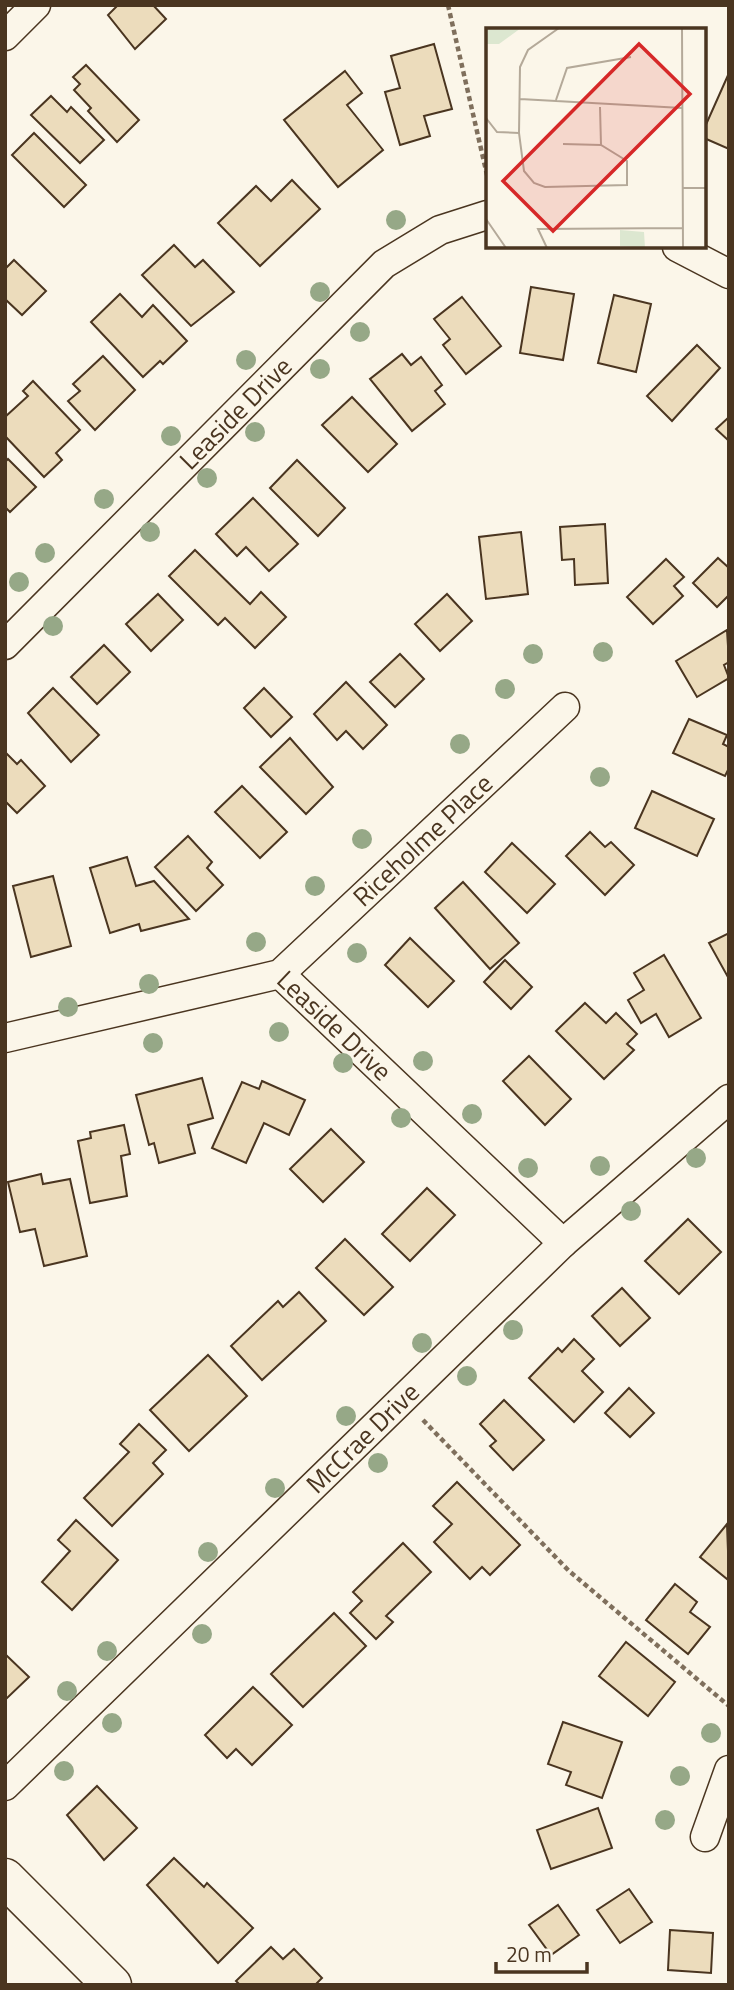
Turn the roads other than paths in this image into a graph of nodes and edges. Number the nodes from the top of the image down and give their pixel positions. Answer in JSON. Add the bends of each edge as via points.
{"nodes":[{"id":1,"x":36,"y":5,"type":"edge"},
{"id":2,"x":5,"y":36,"type":"edge"},
{"id":3,"x":486,"y":215,"type":"edge"},
{"id":4,"x":679,"y":248,"type":"edge"},
{"id":5,"x":729,"y":274,"type":"edge"},
{"id":6,"x":5,"y":645,"type":"edge"},
{"id":7,"x":565,"y":707,"type":"dead end"},
{"id":8,"x":280,"y":974,"type":"junction"},
{"id":9,"x":5,"y":1038,"type":"edge"},
{"id":10,"x":729,"y":1099,"type":"edge"},
{"id":11,"x":563,"y":1243,"type":"junction"},
{"id":12,"x":729,"y":1770,"type":"edge"},
{"id":13,"x":5,"y":1786,"type":"edge"},
{"id":14,"x":705,"y":1836,"type":"dead end"},
{"id":15,"x":5,"y":1878,"type":"edge"},
{"id":16,"x":112,"y":1985,"type":"edge"}],
"edges":[{"from":1,"to":2,"type":"street"},
{"from":3,"to":6,"type":"street","name":"Leaside Drive","via":[[440,230],[384,264]]},
{"from":4,"to":5,"type":"street"},
{"from":7,"to":8,"type":"street","name":"Riceholme Place"},
{"from":8,"to":9,"type":"street","name":"Leaside Drive"},
{"from":8,"to":11,"type":"street","name":"Leaside Drive"},
{"from":10,"to":11,"type":"street","name":"McCrae Drive"},
{"from":11,"to":13,"type":"street","name":"McCrae Drive"},
{"from":12,"to":14,"type":"street"},
{"from":15,"to":16,"type":"main road"}]}
